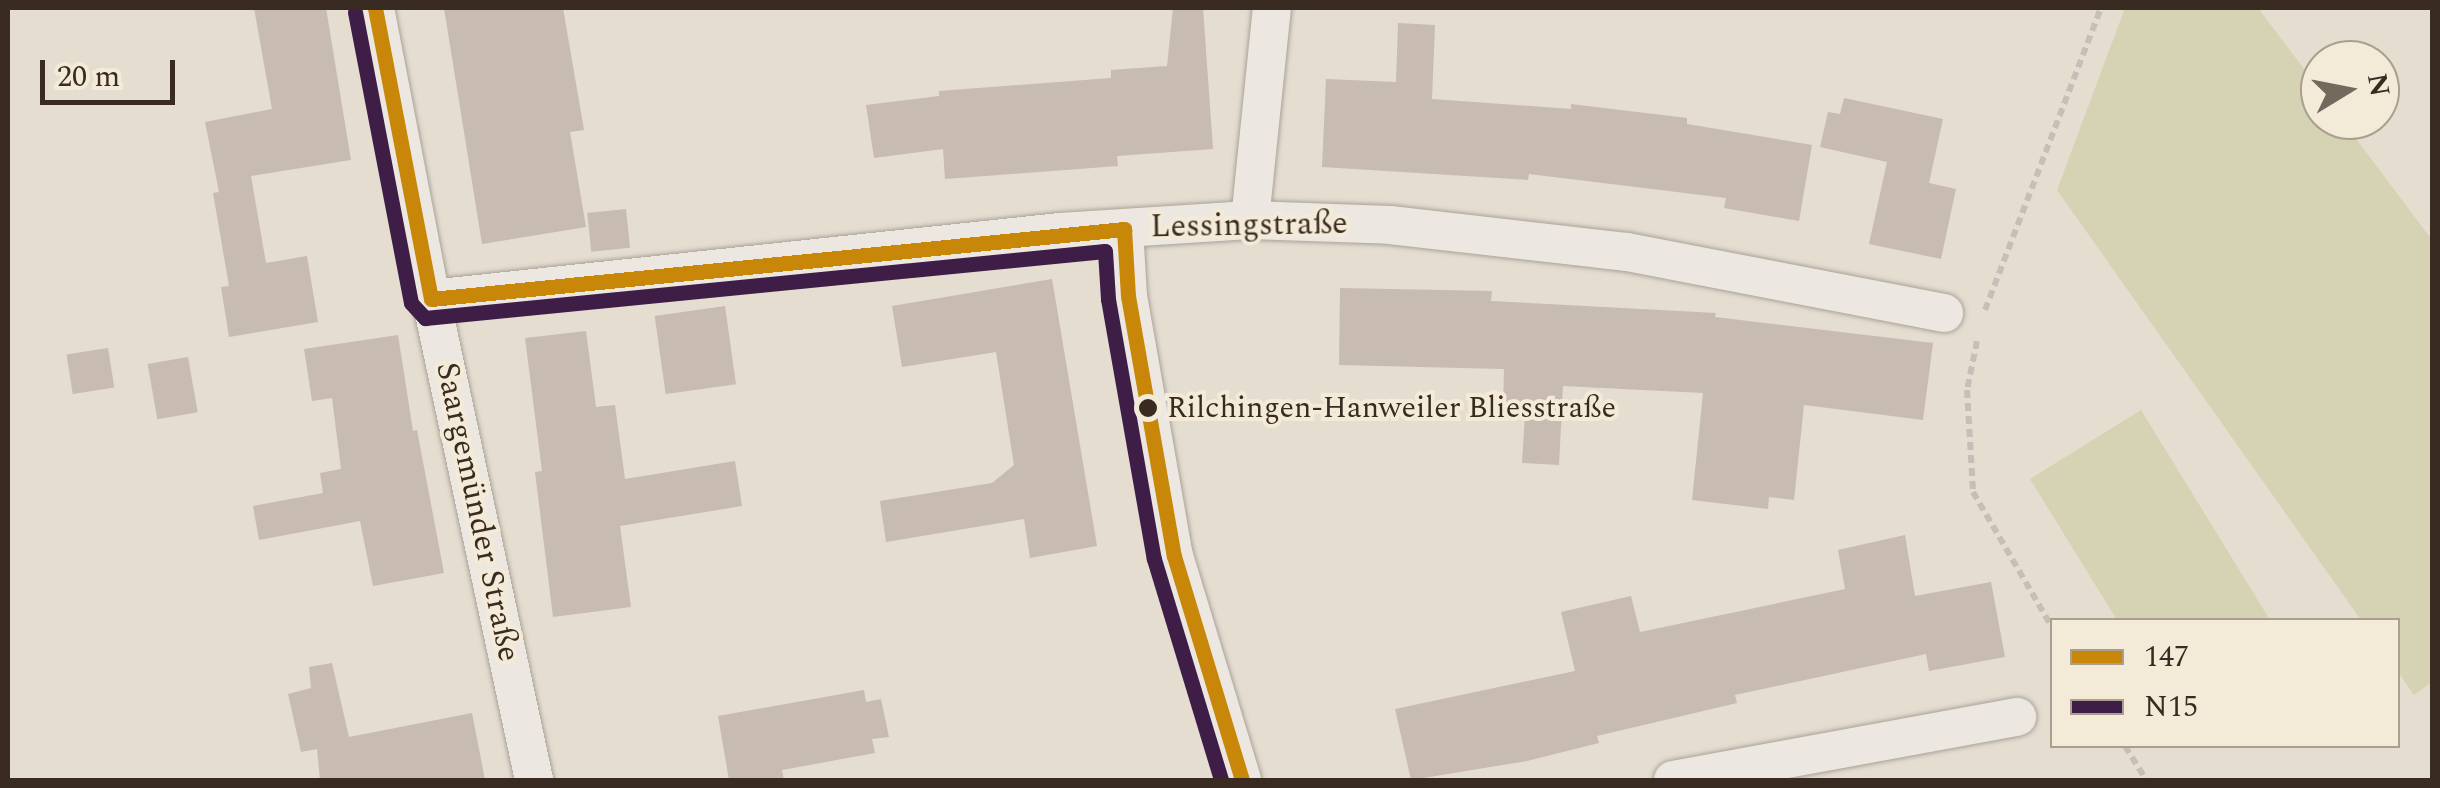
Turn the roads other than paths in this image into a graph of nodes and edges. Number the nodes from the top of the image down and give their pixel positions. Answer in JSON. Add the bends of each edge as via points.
{"nodes":[{"id":1,"x":374,"y":8,"type":"edge"},
{"id":2,"x":1272,"y":8,"type":"edge"},
{"id":3,"x":1250,"y":220,"type":"junction"},
{"id":4,"x":1124,"y":229,"type":"junction"},
{"id":5,"x":431,"y":300,"type":"junction"},
{"id":6,"x":1944,"y":312,"type":"dead end"},
{"id":7,"x":2017,"y":717,"type":"dead end"},
{"id":8,"x":534,"y":780,"type":"edge"},
{"id":9,"x":1242,"y":780,"type":"edge"},
{"id":10,"x":1673,"y":780,"type":"edge"}],
"edges":[{"from":1,"to":5,"type":"street","name":"Saargemünder Straße"},
{"from":2,"to":3,"type":"street"},
{"from":3,"to":4,"type":"street","name":"Lessingstraße"},
{"from":3,"to":6,"type":"street","name":"Lessingstraße","via":[[1390,225],[1627,252]]},
{"from":4,"to":5,"type":"street","name":"Lessingstraße"},
{"from":4,"to":9,"type":"street","via":[[1128,296],[1174,556]]},
{"from":5,"to":8,"type":"street","name":"Saargemünder Straße"},
{"from":7,"to":10,"type":"street"}]}
